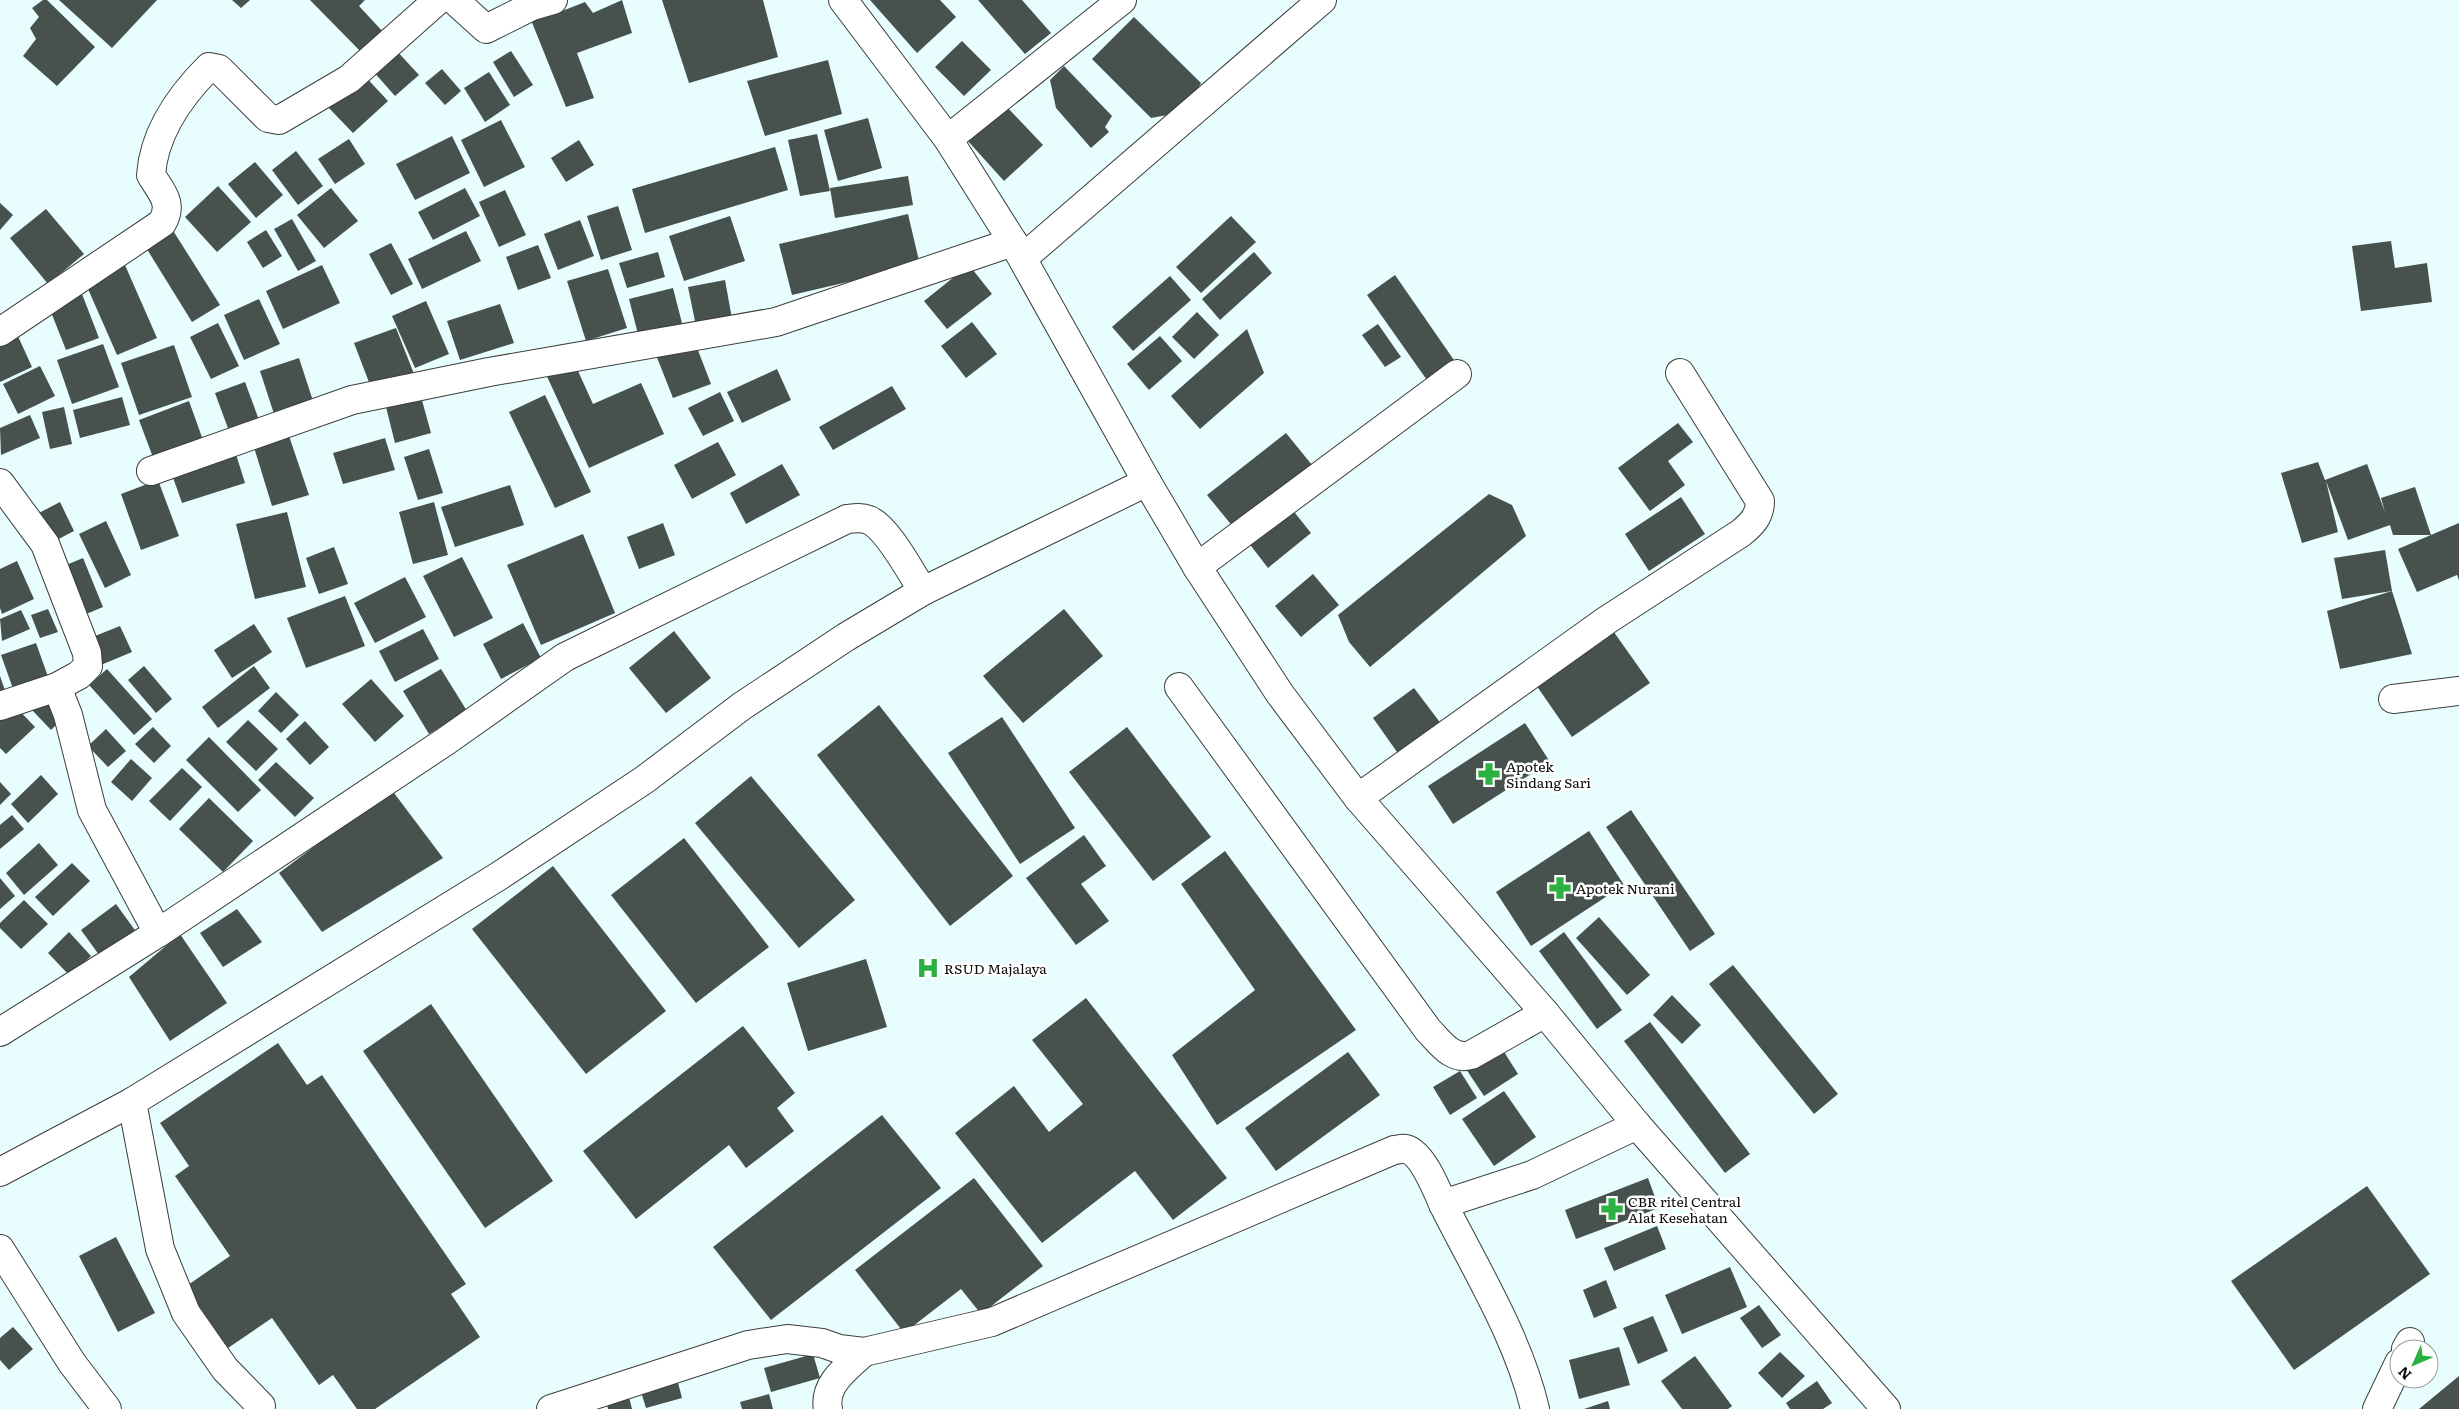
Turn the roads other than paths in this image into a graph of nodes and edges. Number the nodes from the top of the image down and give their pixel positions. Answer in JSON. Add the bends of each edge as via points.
{"nodes":[{"id":1,"x":438,"y":0,"type":"edge"},
{"id":2,"x":454,"y":0,"type":"edge"},
{"id":3,"x":552,"y":0,"type":"edge"},
{"id":4,"x":843,"y":0,"type":"edge"},
{"id":5,"x":1122,"y":0,"type":"edge"},
{"id":6,"x":1322,"y":0,"type":"edge"},
{"id":7,"x":948,"y":139,"type":"junction"},
{"id":8,"x":1018,"y":250,"type":"junction"},
{"id":9,"x":0,"y":332,"type":"edge"},
{"id":10,"x":1680,"y":373,"type":"dead end"},
{"id":11,"x":1457,"y":374,"type":"dead end"},
{"id":12,"x":151,"y":471,"type":"dead end"},
{"id":13,"x":1147,"y":482,"type":"junction"},
{"id":14,"x":0,"y":483,"type":"edge"},
{"id":15,"x":1197,"y":567,"type":"junction"},
{"id":16,"x":923,"y":590,"type":"junction"},
{"id":17,"x":57,"y":687,"type":"junction"},
{"id":18,"x":1179,"y":687,"type":"dead end"},
{"id":19,"x":2459,"y":691,"type":"edge"},
{"id":20,"x":2394,"y":699,"type":"dead end"},
{"id":21,"x":0,"y":706,"type":"edge"},
{"id":22,"x":1358,"y":798,"type":"junction"},
{"id":23,"x":158,"y":933,"type":"junction"},
{"id":24,"x":1545,"y":1013,"type":"junction"},
{"id":25,"x":0,"y":1032,"type":"edge"},
{"id":26,"x":132,"y":1102,"type":"junction"},
{"id":27,"x":1637,"y":1126,"type":"junction"},
{"id":28,"x":0,"y":1172,"type":"edge"},
{"id":29,"x":1442,"y":1204,"type":"junction"},
{"id":30,"x":0,"y":1249,"type":"edge"},
{"id":31,"x":864,"y":1352,"type":"junction"},
{"id":32,"x":2389,"y":1384,"type":"edge"},
{"id":33,"x":261,"y":1406,"type":"dead end"},
{"id":34,"x":107,"y":1409,"type":"edge"},
{"id":35,"x":551,"y":1409,"type":"edge"},
{"id":36,"x":828,"y":1409,"type":"edge"},
{"id":37,"x":1535,"y":1409,"type":"edge"},
{"id":38,"x":1886,"y":1409,"type":"edge"},
{"id":39,"x":2377,"y":1409,"type":"edge"}],
"edges":[{"from":1,"to":9,"type":"street","via":[[350,79],[279,120],[268,118],[219,69],[209,67],[179,103],[163,131],[151,163],[150,174],[166,199],[168,213],[162,223]]},
{"from":2,"to":3,"type":"street","via":[[486,29],[532,6]]},
{"from":4,"to":7,"type":"street"},
{"from":5,"to":7,"type":"street"},
{"from":6,"to":8,"type":"street"},
{"from":7,"to":8,"type":"street"},
{"from":8,"to":12,"type":"street","via":[[776,322],[489,372],[352,400]]},
{"from":8,"to":13,"type":"street"},
{"from":10,"to":22,"type":"street","via":[[1760,501],[1760,511],[1752,524],[1607,620]]},
{"from":11,"to":15,"type":"street"},
{"from":13,"to":15,"type":"street"},
{"from":13,"to":16,"type":"street"},
{"from":14,"to":17,"type":"street","via":[[45,544],[87,653],[88,666]]},
{"from":15,"to":22,"type":"street","via":[[1280,694]]},
{"from":16,"to":23,"type":"street","via":[[883,530],[860,517],[846,519],[565,657],[446,741]]},
{"from":16,"to":26,"type":"street","via":[[742,706],[644,780],[499,876]]},
{"from":17,"to":21,"type":"street"},
{"from":17,"to":23,"type":"street","via":[[68,715],[92,810]]},
{"from":18,"to":24,"type":"street","via":[[1428,1030],[1450,1052],[1462,1057],[1471,1056]]},
{"from":19,"to":20,"type":"street"},
{"from":22,"to":24,"type":"street"},
{"from":23,"to":25,"type":"street"},
{"from":24,"to":27,"type":"street"},
{"from":26,"to":28,"type":"street"},
{"from":26,"to":33,"type":"street","via":[[160,1249],[186,1313],[226,1369]]},
{"from":27,"to":29,"type":"street","via":[[1532,1175]]},
{"from":27,"to":38,"type":"street"},
{"from":29,"to":31,"type":"street","via":[[1436,1187],[1413,1153],[1405,1149],[1394,1150],[992,1322]]},
{"from":29,"to":37,"type":"street","via":[[1504,1326],[1527,1378]]},
{"from":30,"to":34,"type":"street","via":[[72,1363]]},
{"from":31,"to":35,"type":"street","via":[[787,1339],[748,1345]]},
{"from":31,"to":36,"type":"street","via":[[831,1385]]},
{"from":32,"to":39,"type":"street"}]}
